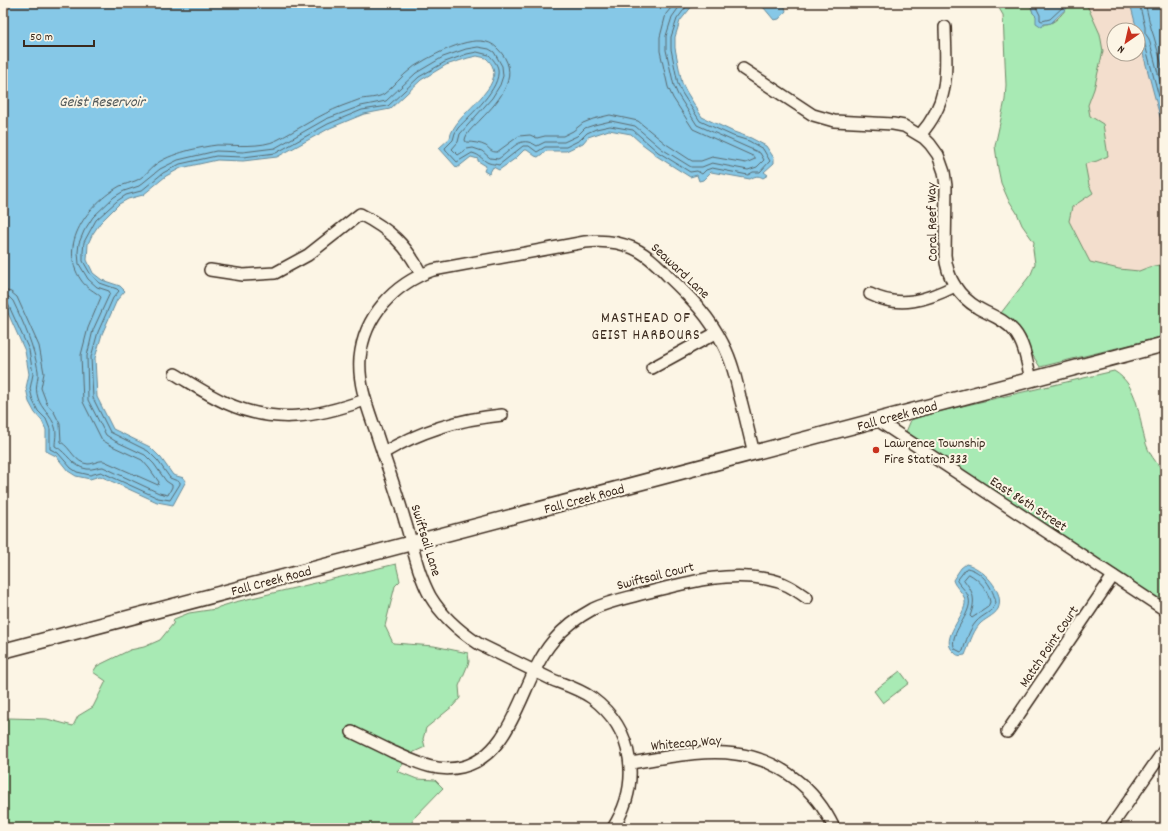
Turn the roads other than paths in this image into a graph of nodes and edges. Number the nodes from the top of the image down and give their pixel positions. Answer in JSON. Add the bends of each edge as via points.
{"nodes":[{"id":1,"x":945,"y":27,"type":"dead end"},
{"id":2,"x":743,"y":69,"type":"dead end"},
{"id":3,"x":920,"y":135,"type":"junction"},
{"id":4,"x":210,"y":270,"type":"dead end"},
{"id":5,"x":421,"y":274,"type":"junction"},
{"id":6,"x":955,"y":286,"type":"junction"},
{"id":7,"x":870,"y":294,"type":"dead end"},
{"id":8,"x":716,"y":333,"type":"junction"},
{"id":9,"x":1165,"y":344,"type":"edge"},
{"id":10,"x":652,"y":368,"type":"dead end"},
{"id":11,"x":175,"y":374,"type":"dead end"},
{"id":12,"x":1031,"y":380,"type":"junction"},
{"id":13,"x":365,"y":400,"type":"junction"},
{"id":14,"x":502,"y":415,"type":"dead end"},
{"id":15,"x":877,"y":420,"type":"junction"},
{"id":16,"x":383,"y":453,"type":"junction"},
{"id":17,"x":754,"y":453,"type":"junction"},
{"id":18,"x":411,"y":543,"type":"junction"},
{"id":19,"x":1113,"y":576,"type":"junction"},
{"id":20,"x":807,"y":598,"type":"dead end"},
{"id":21,"x":1165,"y":610,"type":"edge"},
{"id":22,"x":3,"y":651,"type":"edge"},
{"id":23,"x":534,"y":671,"type":"junction"},
{"id":24,"x":352,"y":732,"type":"dead end"},
{"id":25,"x":1007,"y":732,"type":"dead end"},
{"id":26,"x":1165,"y":749,"type":"edge"},
{"id":27,"x":630,"y":763,"type":"junction"},
{"id":28,"x":612,"y":828,"type":"edge"},
{"id":29,"x":834,"y":828,"type":"edge"},
{"id":30,"x":1110,"y":828,"type":"edge"}],
"edges":[{"from":1,"to":3,"type":"street","via":[[943,93],[933,118]]},
{"from":2,"to":3,"type":"street","name":"Coral Reef Way","via":[[813,115],[834,121],[904,126]]},
{"from":3,"to":6,"type":"street","name":"Coral Reef Way","via":[[933,148],[944,172],[945,255],[947,269]]},
{"from":4,"to":5,"type":"street","via":[[243,276],[275,273],[308,255],[360,214],[376,222],[400,241]]},
{"from":5,"to":8,"type":"street","name":"Seaward Lane","via":[[442,267],[585,242],[620,243],[640,251],[651,259],[702,310]]},
{"from":5,"to":13,"type":"street","name":"Swiftsail Lane","via":[[389,296],[370,324],[360,358],[360,379]]},
{"from":6,"to":7,"type":"street","via":[[936,295],[907,302]]},
{"from":6,"to":12,"type":"street","name":"Coral Reef Way","via":[[966,300],[1000,319],[1013,330],[1022,345]]},
{"from":8,"to":10,"type":"street"},
{"from":8,"to":17,"type":"street","name":"Seaward Lane","via":[[724,345],[733,369]]},
{"from":9,"to":12,"type":"main road","name":"Fall Creek Road"},
{"from":11,"to":13,"type":"street","via":[[225,402],[266,415],[313,415]]},
{"from":12,"to":15,"type":"main road","name":"Fall Creek Road"},
{"from":13,"to":16,"type":"street","name":"Swiftsail Lane"},
{"from":14,"to":16,"type":"street","via":[[484,416],[442,426],[409,438]]},
{"from":15,"to":17,"type":"main road","name":"Fall Creek Road"},
{"from":15,"to":19,"type":"street","name":"East 86th Street"},
{"from":16,"to":18,"type":"street","name":"Swiftsail Lane"},
{"from":17,"to":18,"type":"main road","name":"Fall Creek Road"},
{"from":18,"to":22,"type":"main road","name":"Fall Creek Road"},
{"from":18,"to":23,"type":"street","name":"Swiftsail Lane","via":[[422,580],[434,603],[448,620],[479,644]]},
{"from":19,"to":21,"type":"street","name":"East 86th Street"},
{"from":19,"to":25,"type":"street","name":"Match Point Court"},
{"from":20,"to":23,"type":"street","name":"Swiftsail Court","via":[[781,582],[728,576],[695,580],[617,600],[593,609],[568,626],[547,648]]},
{"from":23,"to":24,"type":"street","name":"Swiftsail Court","via":[[500,740],[486,755],[462,767],[440,768],[419,764]]},
{"from":23,"to":27,"type":"street","name":"Swiftsail Lane","via":[[590,696],[606,711],[625,741]]},
{"from":26,"to":30,"type":"street"},
{"from":27,"to":28,"type":"street","name":"Swiftsail Lane","via":[[631,776],[627,798]]},
{"from":27,"to":29,"type":"street","name":"Whitecap Way","via":[[706,753],[736,754],[761,760],[798,780],[819,802]]}]}
